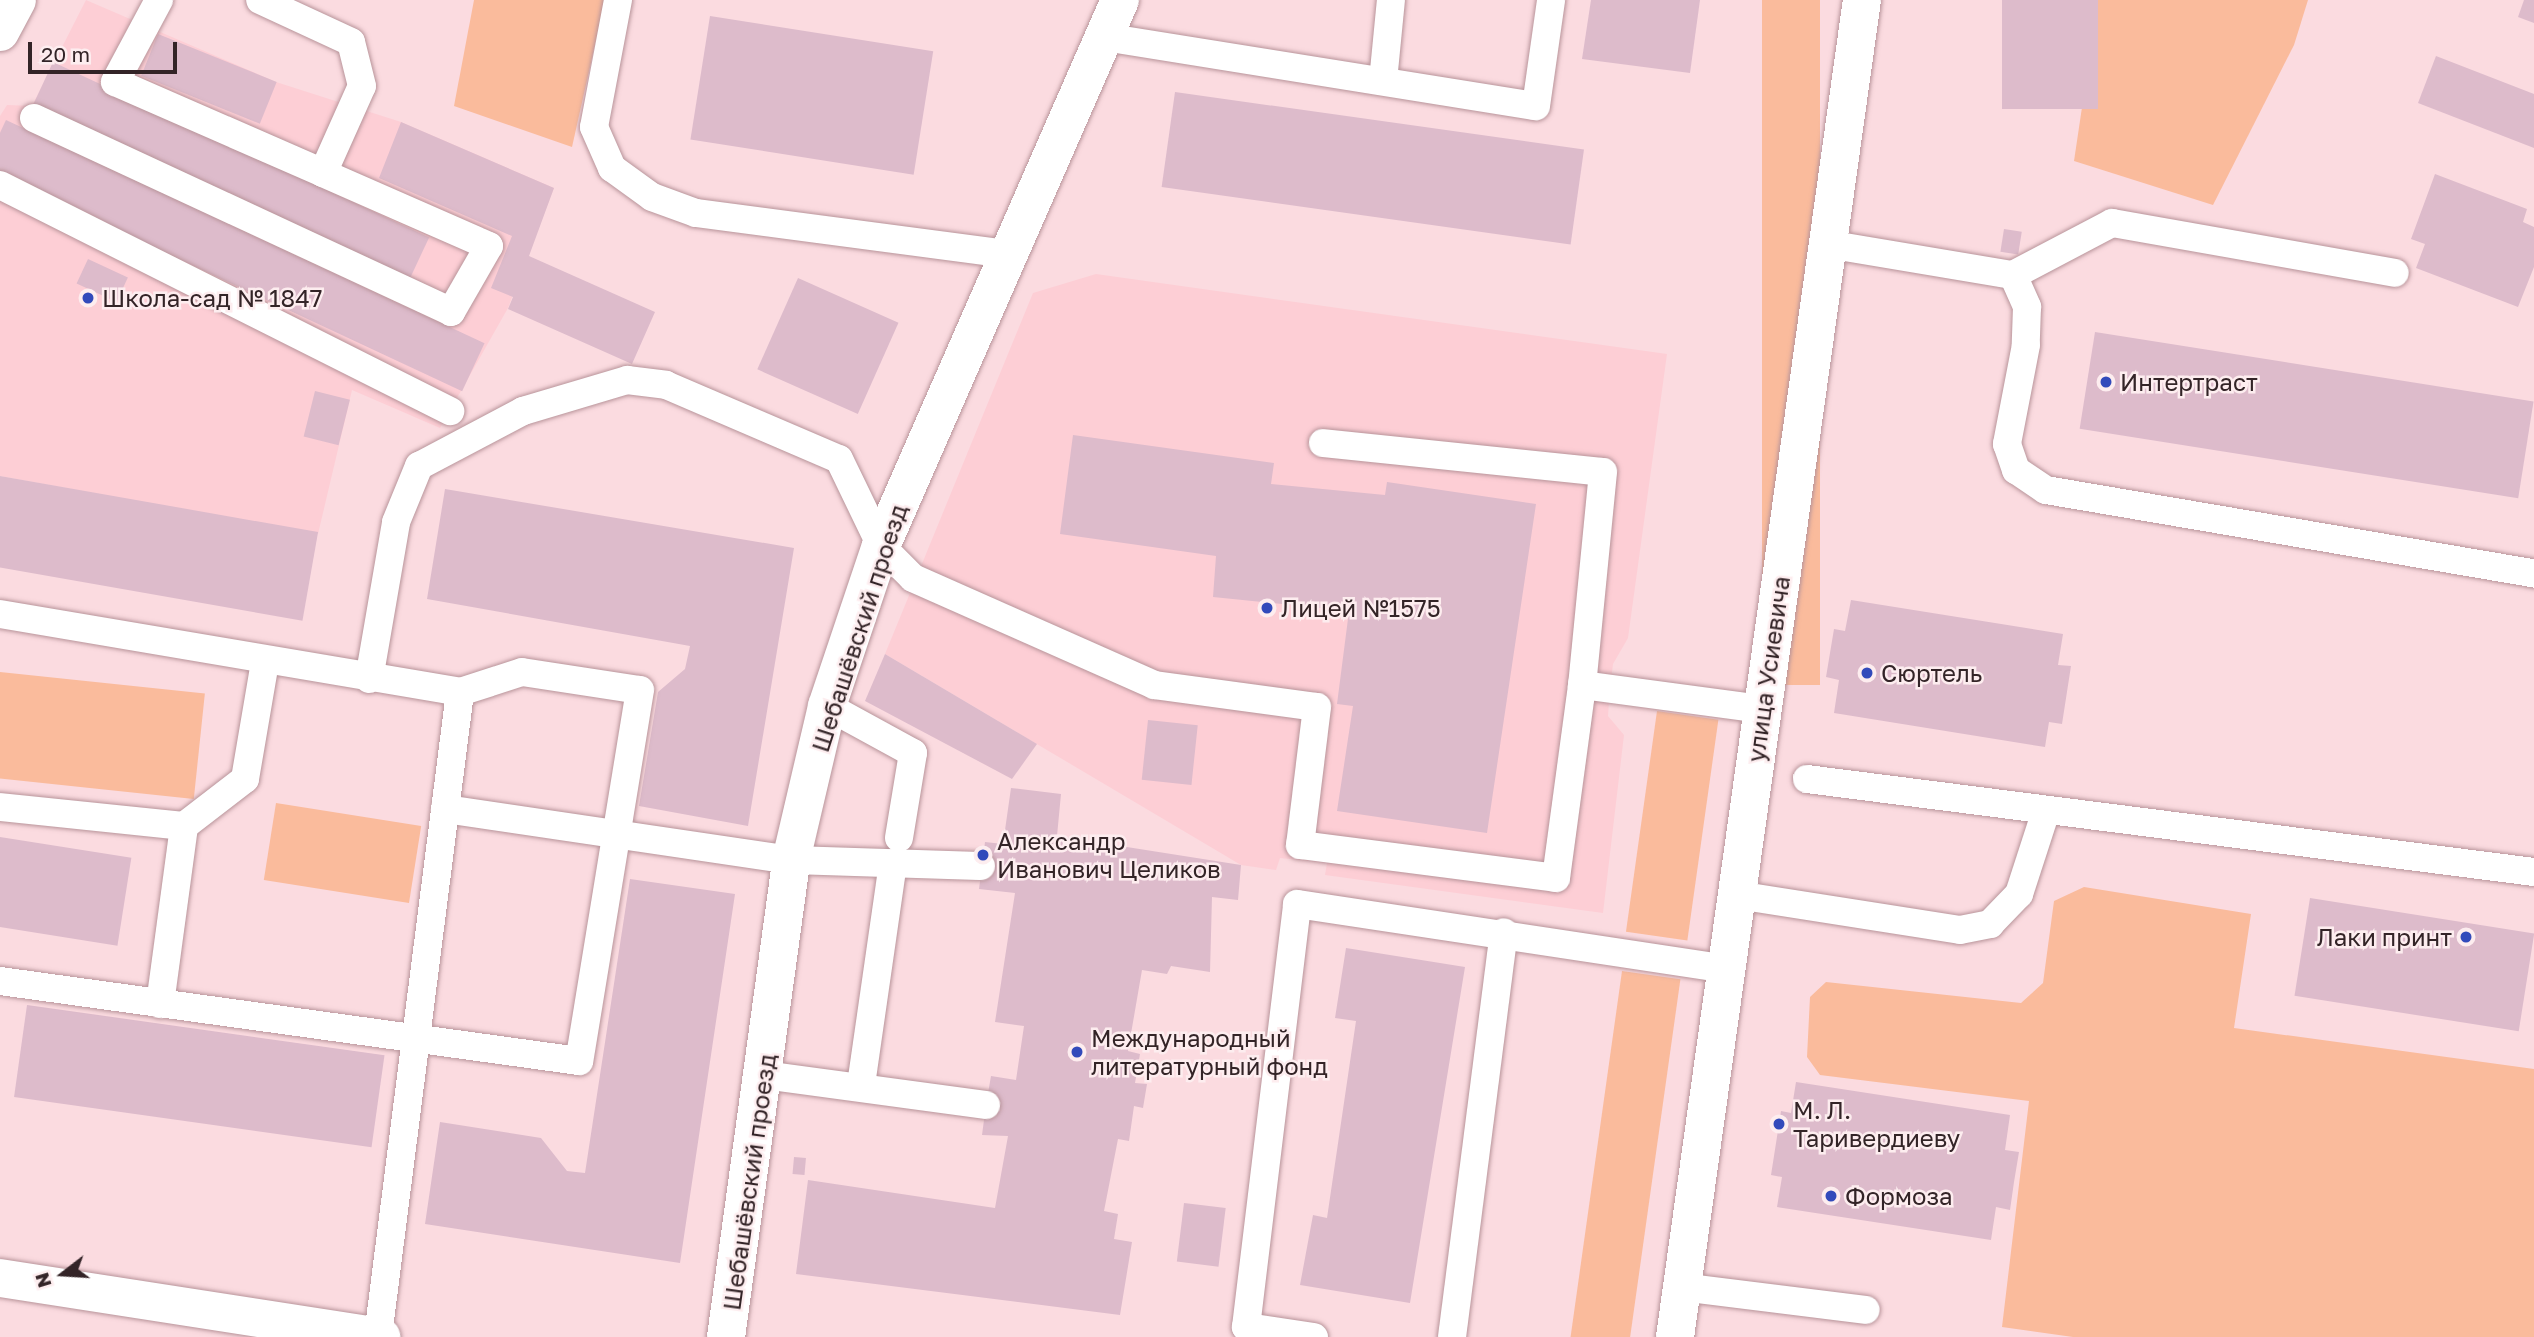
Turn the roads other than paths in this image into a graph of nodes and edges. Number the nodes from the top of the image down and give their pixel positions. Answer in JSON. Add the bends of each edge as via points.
{"nodes":[{"id":1,"x":17,"y":0,"type":"edge"},
{"id":2,"x":159,"y":0,"type":"edge"},
{"id":3,"x":260,"y":0,"type":"edge"},
{"id":4,"x":618,"y":0,"type":"edge"},
{"id":5,"x":1120,"y":0,"type":"edge"},
{"id":6,"x":1391,"y":0,"type":"edge"},
{"id":7,"x":1551,"y":0,"type":"edge"},
{"id":8,"x":1862,"y":0,"type":"edge"},
{"id":9,"x":0,"y":32,"type":"edge"},
{"id":10,"x":1104,"y":37,"type":"junction"},
{"id":11,"x":1383,"y":81,"type":"junction"},
{"id":12,"x":34,"y":118,"type":"dead end"},
{"id":13,"x":323,"y":173,"type":"junction"},
{"id":14,"x":0,"y":185,"type":"edge"},
{"id":15,"x":1827,"y":244,"type":"junction"},
{"id":16,"x":1009,"y":254,"type":"junction"},
{"id":17,"x":2395,"y":273,"type":"dead end"},
{"id":18,"x":2013,"y":275,"type":"junction"},
{"id":19,"x":450,"y":411,"type":"dead end"},
{"id":20,"x":1323,"y":443,"type":"dead end"},
{"id":21,"x":881,"y":545,"type":"junction"},
{"id":22,"x":2534,"y":573,"type":"edge"},
{"id":23,"x":0,"y":614,"type":"edge"},
{"id":24,"x":265,"y":662,"type":"junction"},
{"id":25,"x":369,"y":679,"type":"junction"},
{"id":26,"x":1582,"y":685,"type":"junction"},
{"id":27,"x":460,"y":692,"type":"junction"},
{"id":28,"x":827,"y":706,"type":"junction"},
{"id":29,"x":1763,"y":709,"type":"junction"},
{"id":30,"x":1807,"y":779,"type":"dead end"},
{"id":31,"x":0,"y":807,"type":"edge"},
{"id":32,"x":445,"y":809,"type":"junction"},
{"id":33,"x":2046,"y":811,"type":"junction"},
{"id":34,"x":184,"y":826,"type":"junction"},
{"id":35,"x":617,"y":835,"type":"junction"},
{"id":36,"x":896,"y":851,"type":"junction"},
{"id":37,"x":791,"y":860,"type":"junction"},
{"id":38,"x":981,"y":866,"type":"dead end"},
{"id":39,"x":2534,"y":872,"type":"edge"},
{"id":40,"x":1737,"y":895,"type":"junction"},
{"id":41,"x":1504,"y":932,"type":"junction"},
{"id":42,"x":1729,"y":969,"type":"junction"},
{"id":43,"x":0,"y":986,"type":"edge"},
{"id":44,"x":160,"y":1004,"type":"junction"},
{"id":45,"x":415,"y":1039,"type":"junction"},
{"id":46,"x":764,"y":1075,"type":"junction"},
{"id":47,"x":861,"y":1085,"type":"junction"},
{"id":48,"x":986,"y":1105,"type":"dead end"},
{"id":49,"x":0,"y":1278,"type":"edge"},
{"id":50,"x":1682,"y":1287,"type":"junction"},
{"id":51,"x":1867,"y":1310,"type":"dead end"},
{"id":52,"x":380,"y":1337,"type":"edge"},
{"id":53,"x":726,"y":1337,"type":"edge"},
{"id":54,"x":1314,"y":1337,"type":"edge"},
{"id":55,"x":1451,"y":1337,"type":"edge"},
{"id":56,"x":1675,"y":1337,"type":"edge"}],
"edges":[{"from":1,"to":9,"type":"street"},
{"from":2,"to":13,"type":"lane","via":[[115,82]]},
{"from":3,"to":13,"type":"lane","via":[[351,42],[362,86]]},
{"from":4,"to":16,"type":"lane","via":[[594,127],[612,168],[652,197],[696,213]]},
{"from":5,"to":10,"type":"street","name":"Шебашёвский проезд"},
{"from":6,"to":11,"type":"lane"},
{"from":7,"to":11,"type":"lane","via":[[1536,106]]},
{"from":8,"to":15,"type":"street","name":"улица Усиевича"},
{"from":10,"to":11,"type":"lane"},
{"from":10,"to":16,"type":"street","name":"Шебашёвский проезд"},
{"from":12,"to":13,"type":"lane","via":[[451,312],[489,246]]},
{"from":14,"to":19,"type":"lane"},
{"from":15,"to":18,"type":"lane"},
{"from":15,"to":29,"type":"street","name":"улица Усиевича"},
{"from":16,"to":21,"type":"street","name":"Шебашёвский проезд"},
{"from":17,"to":18,"type":"lane","via":[[2112,223]]},
{"from":18,"to":22,"type":"lane","via":[[2027,307],[2026,345],[2007,444],[2016,470],[2046,490]]},
{"from":20,"to":26,"type":"lane","via":[[1603,471]]},
{"from":21,"to":25,"type":"lane","via":[[839,459],[666,385],[627,380],[523,411],[419,466],[396,522]]},
{"from":21,"to":26,"type":"lane","via":[[913,578],[1154,685],[1317,707],[1300,845],[1556,878]]},
{"from":21,"to":28,"type":"street","name":"Шебашёвский проезд"},
{"from":23,"to":24,"type":"lane"},
{"from":24,"to":25,"type":"lane"},
{"from":24,"to":34,"type":"lane","via":[[245,779]]},
{"from":25,"to":27,"type":"lane"},
{"from":26,"to":29,"type":"lane"},
{"from":27,"to":32,"type":"lane"},
{"from":27,"to":35,"type":"lane","via":[[522,672],[640,690]]},
{"from":28,"to":36,"type":"lane","via":[[913,752]]},
{"from":28,"to":37,"type":"street","name":"Шебашёвский проезд"},
{"from":29,"to":40,"type":"street","name":"улица Усиевича"},
{"from":30,"to":33,"type":"lane"},
{"from":31,"to":34,"type":"lane"},
{"from":32,"to":35,"type":"lane"},
{"from":32,"to":45,"type":"lane"},
{"from":33,"to":39,"type":"lane"},
{"from":33,"to":40,"type":"lane","via":[[2019,894],[1990,924],[1960,930]]},
{"from":34,"to":44,"type":"lane"},
{"from":35,"to":37,"type":"lane"},
{"from":35,"to":45,"type":"lane","via":[[579,1061]]},
{"from":36,"to":37,"type":"lane"},
{"from":36,"to":38,"type":"lane"},
{"from":36,"to":47,"type":"lane"},
{"from":37,"to":46,"type":"street","name":"Шебашёвский проезд"},
{"from":40,"to":42,"type":"street","name":"улица Усиевича"},
{"from":41,"to":42,"type":"lane"},
{"from":41,"to":54,"type":"lane","via":[[1297,904],[1246,1327]]},
{"from":41,"to":55,"type":"lane"},
{"from":42,"to":50,"type":"street","name":"улица Усиевича"},
{"from":43,"to":44,"type":"lane"},
{"from":44,"to":45,"type":"lane"},
{"from":45,"to":52,"type":"lane"},
{"from":46,"to":47,"type":"lane"},
{"from":46,"to":53,"type":"street","name":"Шебашёвский проезд"},
{"from":47,"to":48,"type":"lane"},
{"from":49,"to":52,"type":"street"},
{"from":50,"to":51,"type":"lane"},
{"from":50,"to":56,"type":"street","name":"улица Усиевича"}]}
